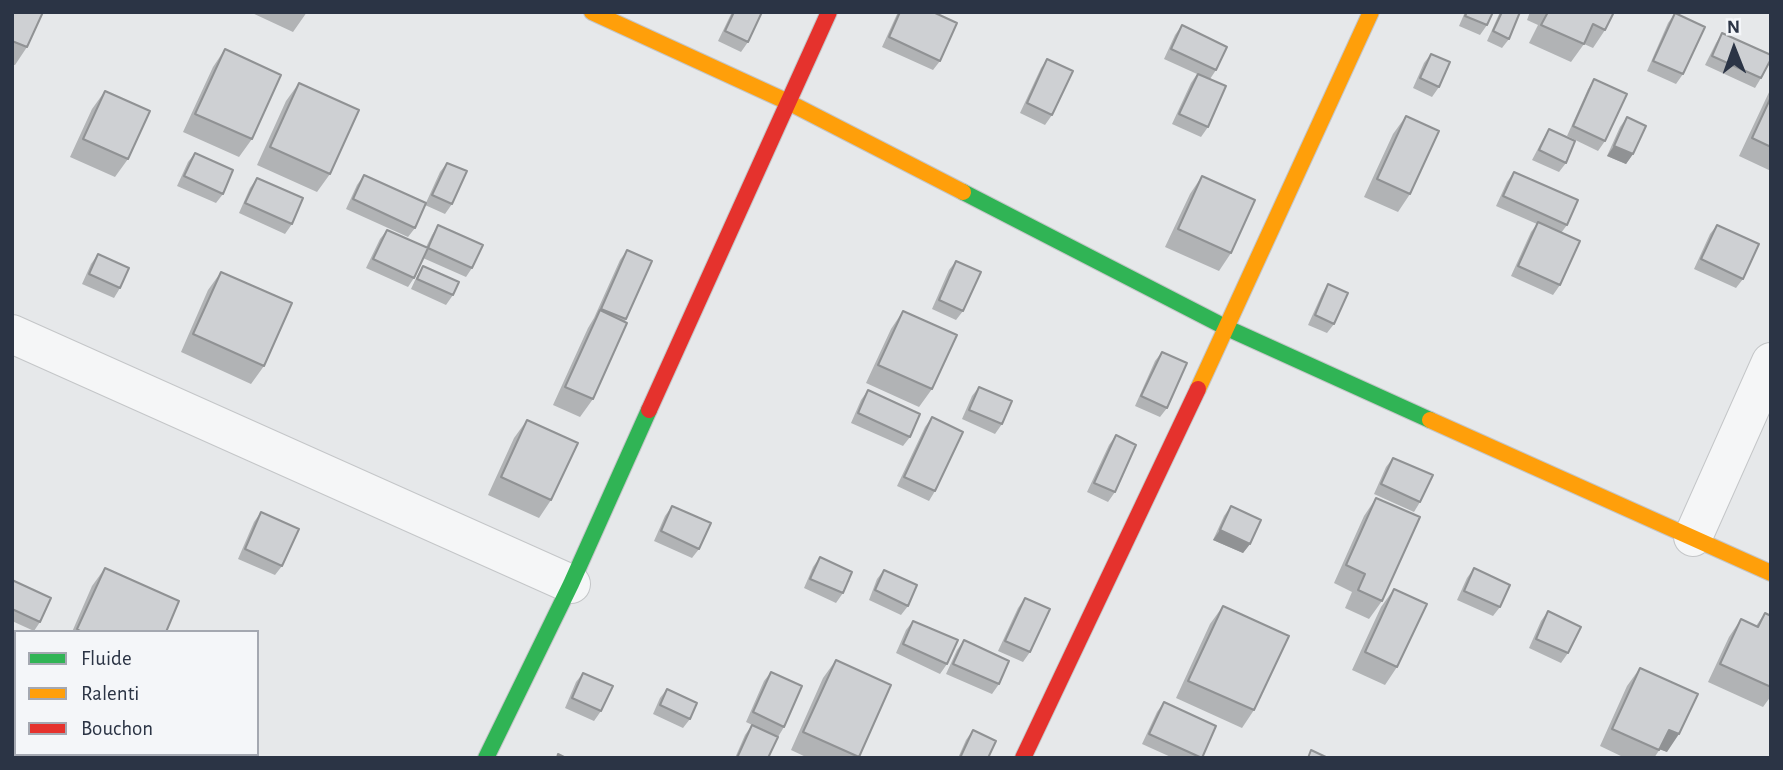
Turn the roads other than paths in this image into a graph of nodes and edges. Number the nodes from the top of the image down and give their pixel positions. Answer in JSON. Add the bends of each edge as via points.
{"nodes":[{"id":1,"x":592,"y":12,"type":"edge"},
{"id":2,"x":829,"y":12,"type":"edge"},
{"id":3,"x":1371,"y":12,"type":"edge"},
{"id":4,"x":788,"y":102,"type":"junction"},
{"id":5,"x":1227,"y":328,"type":"junction"},
{"id":6,"x":12,"y":334,"type":"edge"},
{"id":7,"x":1771,"y":362,"type":"edge"},
{"id":8,"x":1693,"y":537,"type":"junction"},
{"id":9,"x":1771,"y":573,"type":"edge"},
{"id":10,"x":571,"y":584,"type":"junction"},
{"id":11,"x":486,"y":758,"type":"edge"},
{"id":12,"x":1023,"y":758,"type":"edge"}],
"edges":[{"from":1,"to":4,"type":"street"},
{"from":2,"to":4,"type":"street"},
{"from":3,"to":5,"type":"street"},
{"from":4,"to":5,"type":"street"},
{"from":4,"to":10,"type":"street"},
{"from":5,"to":8,"type":"street"},
{"from":5,"to":12,"type":"street"},
{"from":6,"to":10,"type":"street"},
{"from":7,"to":8,"type":"street"},
{"from":8,"to":9,"type":"street"},
{"from":10,"to":11,"type":"street"}]}
